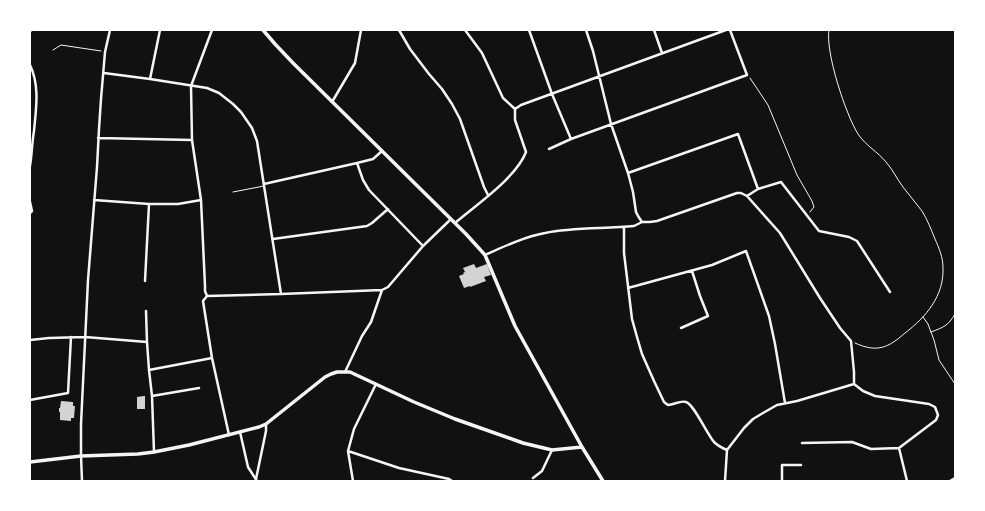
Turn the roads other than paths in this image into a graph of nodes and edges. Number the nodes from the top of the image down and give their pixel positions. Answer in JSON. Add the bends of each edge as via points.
{"nodes":[{"id":1,"x":110,"y":30,"type":"edge"},
{"id":2,"x":160,"y":30,"type":"edge"},
{"id":3,"x":212,"y":30,"type":"edge"},
{"id":4,"x":264,"y":30,"type":"edge"},
{"id":5,"x":361,"y":30,"type":"edge"},
{"id":6,"x":399,"y":30,"type":"edge"},
{"id":7,"x":465,"y":30,"type":"edge"},
{"id":8,"x":529,"y":30,"type":"edge"},
{"id":9,"x":586,"y":30,"type":"edge"},
{"id":10,"x":654,"y":30,"type":"edge"},
{"id":11,"x":726,"y":30,"type":"edge"},
{"id":12,"x":730,"y":30,"type":"edge"},
{"id":13,"x":662,"y":53,"type":"junction"},
{"id":14,"x":30,"y":65,"type":"edge"},
{"id":15,"x":104,"y":73,"type":"junction"},
{"id":16,"x":598,"y":76,"type":"junction"},
{"id":17,"x":150,"y":78,"type":"junction"},
{"id":18,"x":191,"y":86,"type":"junction"},
{"id":19,"x":552,"y":94,"type":"junction"},
{"id":20,"x":332,"y":102,"type":"junction"},
{"id":21,"x":516,"y":109,"type":"junction"},
{"id":22,"x":611,"y":124,"type":"junction"},
{"id":23,"x":98,"y":138,"type":"junction"},
{"id":24,"x":571,"y":139,"type":"junction"},
{"id":25,"x":192,"y":140,"type":"junction"},
{"id":26,"x":549,"y":149,"type":"dead end"},
{"id":27,"x":382,"y":151,"type":"junction"},
{"id":28,"x":357,"y":163,"type":"junction"},
{"id":29,"x":30,"y":166,"type":"edge"},
{"id":30,"x":628,"y":173,"type":"junction"},
{"id":31,"x":264,"y":185,"type":"junction"},
{"id":32,"x":758,"y":189,"type":"junction"},
{"id":33,"x":234,"y":192,"type":"dead end"},
{"id":34,"x":488,"y":195,"type":"junction"},
{"id":35,"x":747,"y":196,"type":"junction"},
{"id":36,"x":94,"y":200,"type":"junction"},
{"id":37,"x":201,"y":200,"type":"junction"},
{"id":38,"x":30,"y":202,"type":"edge"},
{"id":39,"x":149,"y":204,"type":"junction"},
{"id":40,"x":388,"y":209,"type":"junction"},
{"id":41,"x":30,"y":213,"type":"edge"},
{"id":42,"x":450,"y":220,"type":"junction"},
{"id":43,"x":642,"y":222,"type":"junction"},
{"id":44,"x":454,"y":223,"type":"junction"},
{"id":45,"x":624,"y":227,"type":"junction"},
{"id":46,"x":273,"y":239,"type":"junction"},
{"id":47,"x":424,"y":246,"type":"junction"},
{"id":48,"x":485,"y":255,"type":"junction"},
{"id":49,"x":692,"y":271,"type":"junction"},
{"id":50,"x":145,"y":281,"type":"dead end"},
{"id":51,"x":628,"y":288,"type":"junction"},
{"id":52,"x":382,"y":290,"type":"junction"},
{"id":53,"x":890,"y":292,"type":"dead end"},
{"id":54,"x":282,"y":294,"type":"junction"},
{"id":55,"x":207,"y":296,"type":"junction"},
{"id":56,"x":146,"y":311,"type":"dead end"},
{"id":57,"x":681,"y":328,"type":"dead end"},
{"id":58,"x":72,"y":337,"type":"junction"},
{"id":59,"x":85,"y":337,"type":"junction"},
{"id":60,"x":30,"y":340,"type":"edge"},
{"id":61,"x":147,"y":342,"type":"junction"},
{"id":62,"x":212,"y":358,"type":"junction"},
{"id":63,"x":149,"y":370,"type":"junction"},
{"id":64,"x":345,"y":372,"type":"junction"},
{"id":65,"x":376,"y":384,"type":"junction"},
{"id":66,"x":854,"y":384,"type":"junction"},
{"id":67,"x":199,"y":388,"type":"dead end"},
{"id":68,"x":152,"y":396,"type":"junction"},
{"id":69,"x":30,"y":400,"type":"edge"},
{"id":70,"x":784,"y":403,"type":"junction"},
{"id":71,"x":266,"y":424,"type":"junction"},
{"id":72,"x":240,"y":432,"type":"junction"},
{"id":73,"x":229,"y":435,"type":"junction"},
{"id":74,"x":802,"y":443,"type":"dead end"},
{"id":75,"x":582,"y":447,"type":"junction"},
{"id":76,"x":899,"y":448,"type":"junction"},
{"id":77,"x":552,"y":450,"type":"junction"},
{"id":78,"x":727,"y":450,"type":"junction"},
{"id":79,"x":348,"y":451,"type":"junction"},
{"id":80,"x":154,"y":452,"type":"junction"},
{"id":81,"x":81,"y":456,"type":"junction"},
{"id":82,"x":30,"y":462,"type":"edge"},
{"id":83,"x":801,"y":465,"type":"dead end"},
{"id":84,"x":533,"y":478,"type":"dead end"},
{"id":85,"x":955,"y":478,"type":"edge"},
{"id":86,"x":257,"y":480,"type":"edge"},
{"id":87,"x":82,"y":481,"type":"edge"},
{"id":88,"x":353,"y":481,"type":"edge"},
{"id":89,"x":452,"y":481,"type":"edge"},
{"id":90,"x":603,"y":481,"type":"edge"},
{"id":91,"x":725,"y":481,"type":"edge"},
{"id":92,"x":782,"y":481,"type":"edge"},
{"id":93,"x":907,"y":481,"type":"edge"},
{"id":94,"x":950,"y":481,"type":"edge"}],
"edges":[{"from":1,"to":15,"type":"street"},
{"from":2,"to":17,"type":"street"},
{"from":3,"to":18,"type":"street"},
{"from":4,"to":20,"type":"main road"},
{"from":5,"to":20,"type":"street","via":[[355,63]]},
{"from":6,"to":34,"type":"street","via":[[410,49],[452,104]]},
{"from":7,"to":21,"type":"street","via":[[482,53],[503,98]]},
{"from":8,"to":19,"type":"street"},
{"from":9,"to":16,"type":"street"},
{"from":10,"to":13,"type":"street"},
{"from":11,"to":13,"type":"street"},
{"from":12,"to":22,"type":"street","via":[[747,74]]},
{"from":13,"to":16,"type":"street"},
{"from":14,"to":29,"type":"street","via":[[34,75],[37,105]]},
{"from":15,"to":17,"type":"street"},
{"from":15,"to":23,"type":"street"},
{"from":16,"to":19,"type":"street"},
{"from":16,"to":22,"type":"street"},
{"from":17,"to":18,"type":"street"},
{"from":18,"to":25,"type":"street"},
{"from":18,"to":31,"type":"street","via":[[207,88],[219,94],[233,104],[248,121],[257,142]]},
{"from":19,"to":21,"type":"street"},
{"from":19,"to":24,"type":"street"},
{"from":20,"to":27,"type":"main road"},
{"from":21,"to":34,"type":"street","via":[[515,120],[526,152],[520,164]]},
{"from":22,"to":24,"type":"street"},
{"from":22,"to":30,"type":"street"},
{"from":23,"to":25,"type":"street"},
{"from":23,"to":36,"type":"street"},
{"from":24,"to":26,"type":"street"},
{"from":25,"to":37,"type":"street"},
{"from":27,"to":28,"type":"street","via":[[373,159]]},
{"from":27,"to":42,"type":"main road"},
{"from":28,"to":31,"type":"street"},
{"from":28,"to":40,"type":"street","via":[[369,190]]},
{"from":30,"to":32,"type":"street","via":[[738,134]]},
{"from":30,"to":43,"type":"street","via":[[636,212]]},
{"from":31,"to":33,"type":"lane"},
{"from":31,"to":46,"type":"street"},
{"from":32,"to":35,"type":"street"},
{"from":32,"to":53,"type":"street","via":[[781,182],[819,231],[857,241]]},
{"from":34,"to":44,"type":"street"},
{"from":35,"to":43,"type":"street","via":[[737,193],[657,221]]},
{"from":35,"to":66,"type":"street","via":[[780,233],[820,298],[851,341]]},
{"from":36,"to":39,"type":"street"},
{"from":36,"to":59,"type":"street"},
{"from":37,"to":39,"type":"street","via":[[178,204]]},
{"from":37,"to":55,"type":"street","via":[[204,286]]},
{"from":38,"to":41,"type":"street"},
{"from":39,"to":50,"type":"street"},
{"from":40,"to":46,"type":"street","via":[[367,226]]},
{"from":40,"to":47,"type":"street"},
{"from":42,"to":44,"type":"main road"},
{"from":42,"to":47,"type":"street"},
{"from":43,"to":45,"type":"street"},
{"from":44,"to":48,"type":"main road"},
{"from":45,"to":48,"type":"street","via":[[546,232],[524,238]]},
{"from":45,"to":51,"type":"street"},
{"from":46,"to":54,"type":"street"},
{"from":47,"to":52,"type":"street"},
{"from":48,"to":75,"type":"main road","via":[[515,326]]},
{"from":49,"to":51,"type":"street"},
{"from":49,"to":57,"type":"street","via":[[708,316]]},
{"from":49,"to":70,"type":"street","via":[[746,251],[769,316]]},
{"from":51,"to":78,"type":"street","via":[[632,319],[640,348],[664,402],[672,405],[682,401],[688,402],[714,442]]},
{"from":52,"to":54,"type":"street"},
{"from":52,"to":64,"type":"street","via":[[371,322]]},
{"from":54,"to":55,"type":"street"},
{"from":55,"to":62,"type":"street","via":[[203,301]]},
{"from":56,"to":61,"type":"street"},
{"from":58,"to":59,"type":"street"},
{"from":58,"to":60,"type":"street"},
{"from":58,"to":69,"type":"street","via":[[68,393]]},
{"from":59,"to":61,"type":"street"},
{"from":59,"to":81,"type":"street"},
{"from":61,"to":63,"type":"street"},
{"from":62,"to":63,"type":"street"},
{"from":62,"to":73,"type":"street"},
{"from":63,"to":68,"type":"street"},
{"from":64,"to":65,"type":"main road","via":[[356,374]]},
{"from":64,"to":71,"type":"main road","via":[[325,377]]},
{"from":65,"to":77,"type":"main road","via":[[455,419],[523,443]]},
{"from":65,"to":79,"type":"street","via":[[354,429]]},
{"from":66,"to":70,"type":"street"},
{"from":66,"to":76,"type":"street","via":[[876,396],[935,407],[938,415],[936,420]]},
{"from":67,"to":68,"type":"street"},
{"from":68,"to":80,"type":"street"},
{"from":70,"to":78,"type":"street","via":[[753,419]]},
{"from":71,"to":72,"type":"main road"},
{"from":71,"to":86,"type":"street"},
{"from":72,"to":73,"type":"main road"},
{"from":72,"to":86,"type":"street","via":[[248,467]]},
{"from":73,"to":80,"type":"main road"},
{"from":74,"to":76,"type":"street","via":[[852,442],[872,449]]},
{"from":75,"to":77,"type":"main road"},
{"from":75,"to":90,"type":"main road"},
{"from":76,"to":93,"type":"street"},
{"from":77,"to":84,"type":"street","via":[[542,471]]},
{"from":78,"to":91,"type":"street"},
{"from":79,"to":88,"type":"street"},
{"from":79,"to":89,"type":"street","via":[[399,468]]},
{"from":80,"to":81,"type":"main road"},
{"from":81,"to":82,"type":"main road"},
{"from":81,"to":87,"type":"street"},
{"from":83,"to":92,"type":"street","via":[[782,465]]},
{"from":85,"to":94,"type":"street"}]}
